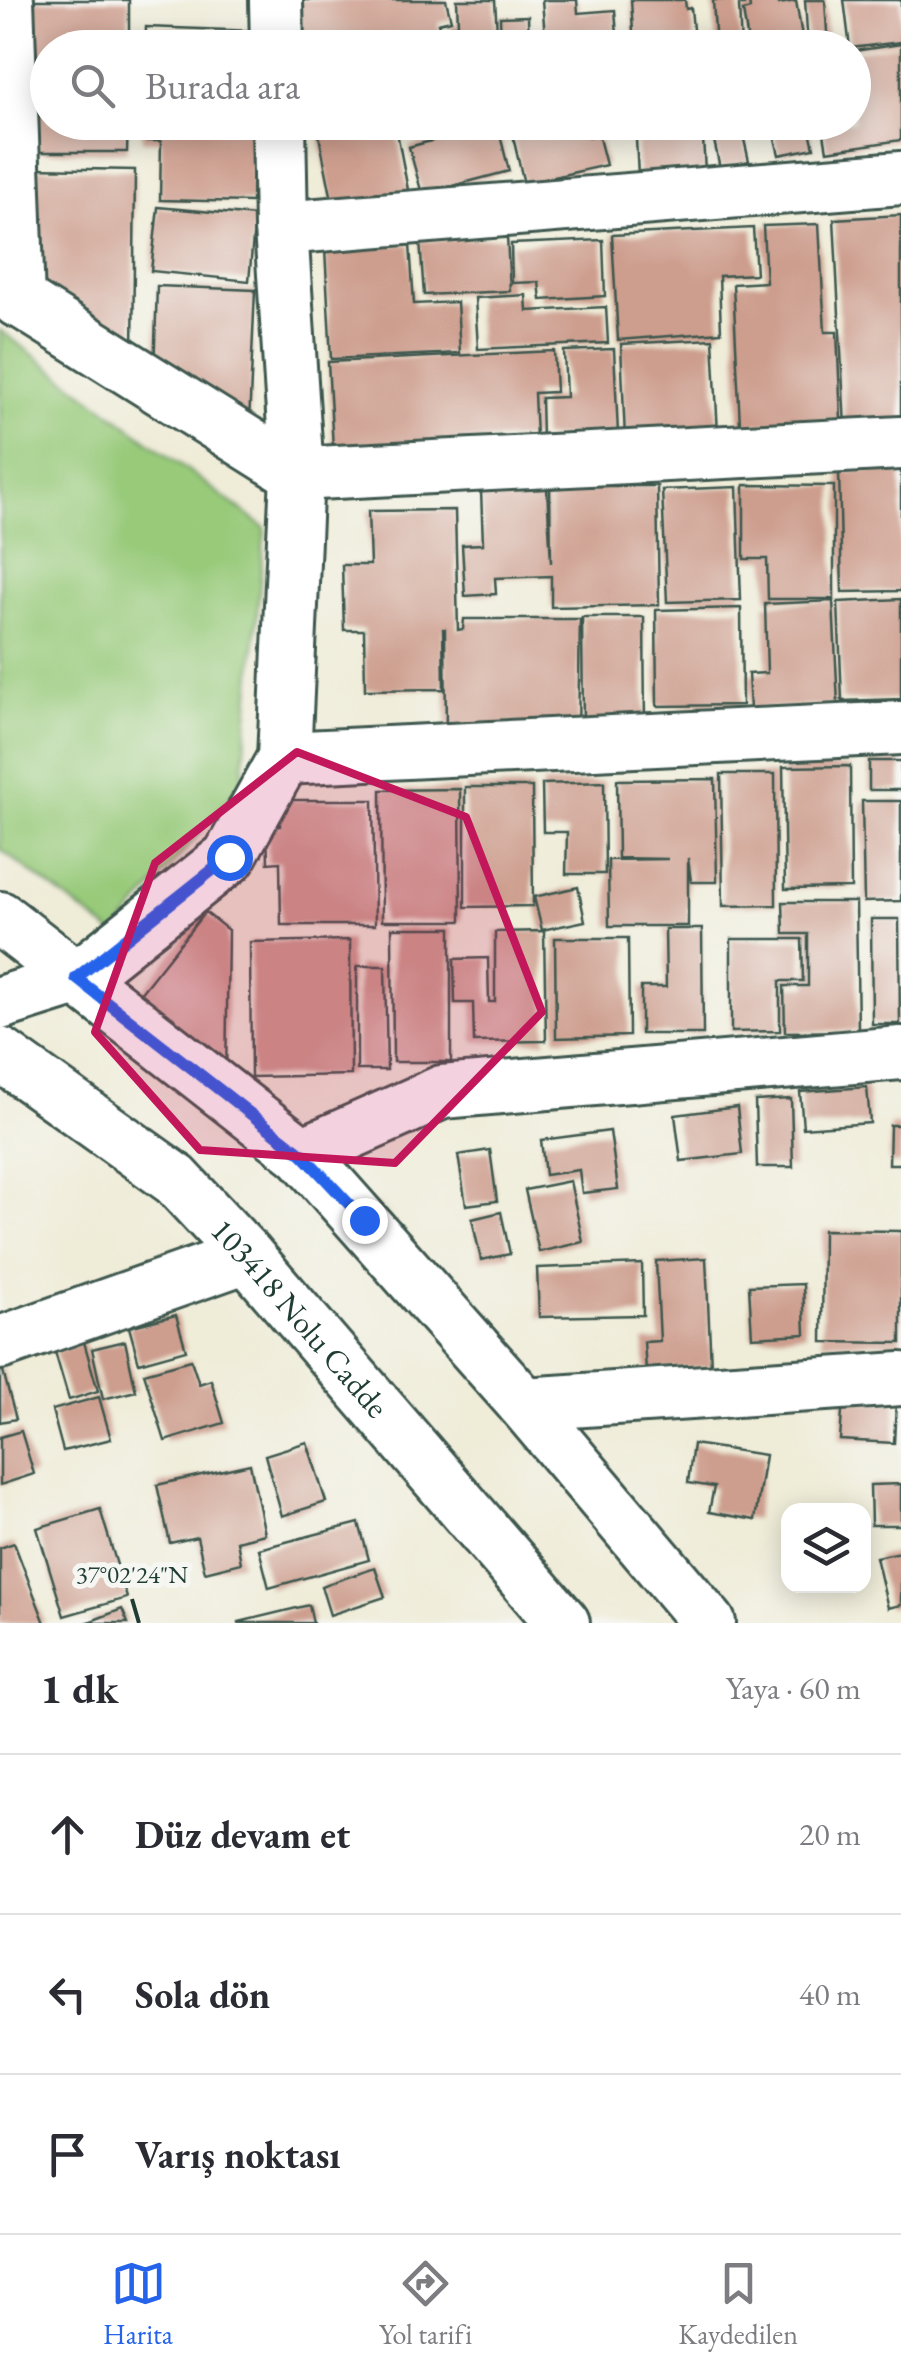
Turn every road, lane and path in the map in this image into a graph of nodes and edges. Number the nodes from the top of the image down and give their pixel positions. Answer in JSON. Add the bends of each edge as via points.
{"nodes":[{"id":1,"x":6,"y":0,"type":"edge"},
{"id":2,"x":276,"y":0,"type":"edge"},
{"id":3,"x":277,"y":30,"type":"edge"},
{"id":4,"x":279,"y":140,"type":"edge"},
{"id":5,"x":901,"y":178,"type":"edge"},
{"id":6,"x":281,"y":228,"type":"junction"},
{"id":7,"x":9,"y":295,"type":"edge"},
{"id":8,"x":901,"y":443,"type":"edge"},
{"id":9,"x":297,"y":474,"type":"junction"},
{"id":10,"x":901,"y":728,"type":"edge"},
{"id":11,"x":284,"y":758,"type":"junction"},
{"id":12,"x":0,"y":918,"type":"edge"},
{"id":13,"x":76,"y":978,"type":"junction"},
{"id":14,"x":0,"y":1002,"type":"edge"},
{"id":15,"x":901,"y":1053,"type":"edge"},
{"id":16,"x":0,"y":1054,"type":"edge"},
{"id":17,"x":302,"y":1154,"type":"junction"},
{"id":18,"x":247,"y":1256,"type":"junction"},
{"id":19,"x":0,"y":1343,"type":"edge"},
{"id":20,"x":901,"y":1379,"type":"edge"},
{"id":21,"x":524,"y":1404,"type":"junction"},
{"id":22,"x":563,"y":1623,"type":"edge"},
{"id":23,"x":709,"y":1623,"type":"edge"}],
"edges":[{"from":1,"to":7,"type":"street"},
{"from":2,"to":3,"type":"street"},
{"from":4,"to":6,"type":"street"},
{"from":5,"to":6,"type":"street"},
{"from":6,"to":9,"type":"street"},
{"from":7,"to":9,"type":"street"},
{"from":8,"to":9,"type":"street"},
{"from":9,"to":11,"type":"street"},
{"from":10,"to":11,"type":"street"},
{"from":11,"to":13,"type":"street","via":[[229,857]]},
{"from":12,"to":13,"type":"street"},
{"from":13,"to":14,"type":"street"},
{"from":13,"to":17,"type":"street"},
{"from":15,"to":17,"type":"street","via":[[442,1092]]},
{"from":16,"to":18,"type":"street","name":"103418 Nolu Cadde","via":[[176,1180]]},
{"from":17,"to":21,"type":"street"},
{"from":18,"to":19,"type":"street"},
{"from":18,"to":22,"type":"street","name":"103418 Nolu Cadde"},
{"from":20,"to":21,"type":"street"},
{"from":21,"to":23,"type":"street"}]}
